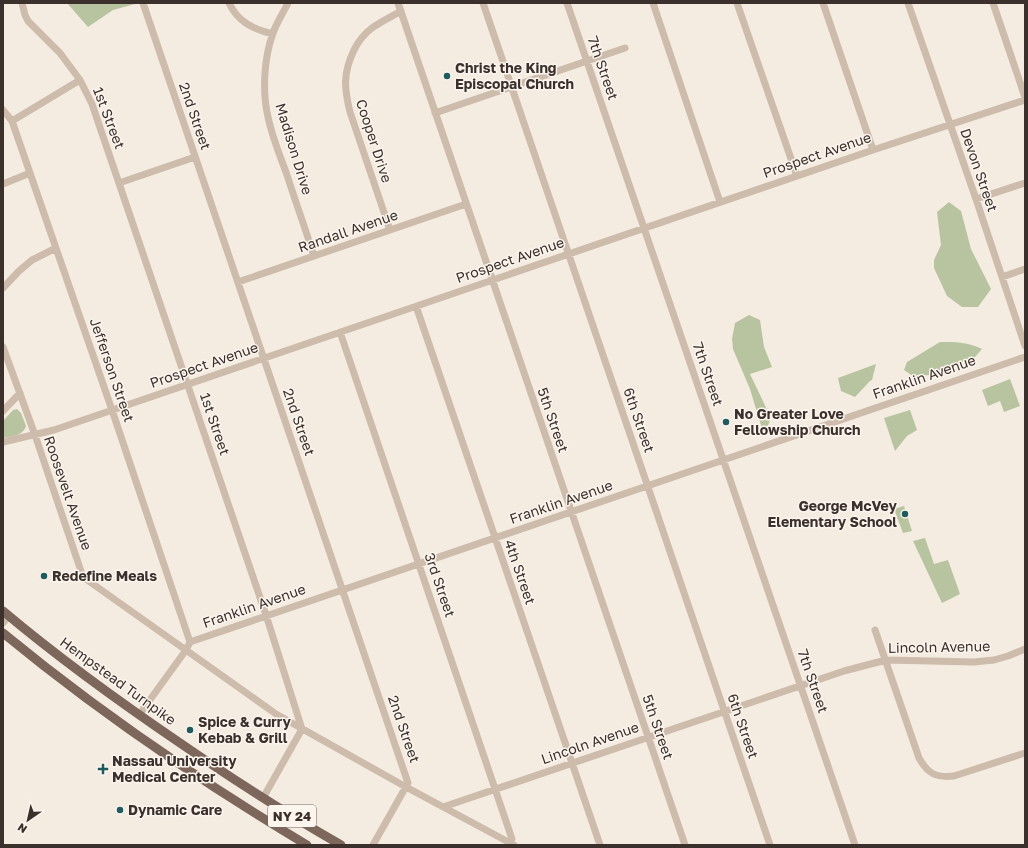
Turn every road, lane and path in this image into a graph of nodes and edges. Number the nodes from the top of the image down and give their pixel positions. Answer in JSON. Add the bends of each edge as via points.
{"nodes":[{"id":1,"x":22,"y":3,"type":"edge"},
{"id":2,"x":143,"y":3,"type":"edge"},
{"id":3,"x":229,"y":3,"type":"edge"},
{"id":4,"x":288,"y":3,"type":"edge"},
{"id":5,"x":398,"y":3,"type":"edge"},
{"id":6,"x":483,"y":3,"type":"edge"},
{"id":7,"x":567,"y":3,"type":"edge"},
{"id":8,"x":653,"y":3,"type":"edge"},
{"id":9,"x":737,"y":3,"type":"edge"},
{"id":10,"x":823,"y":3,"type":"edge"},
{"id":11,"x":908,"y":3,"type":"edge"},
{"id":12,"x":993,"y":3,"type":"edge"},
{"id":13,"x":401,"y":11,"type":"junction"},
{"id":14,"x":273,"y":34,"type":"junction"},
{"id":15,"x":625,"y":48,"type":"dead end"},
{"id":16,"x":587,"y":61,"type":"junction"},
{"id":17,"x":80,"y":80,"type":"junction"},
{"id":18,"x":512,"y":86,"type":"junction"},
{"id":19,"x":1025,"y":98,"type":"edge"},
{"id":20,"x":3,"y":110,"type":"edge"},
{"id":21,"x":435,"y":113,"type":"junction"},
{"id":22,"x":12,"y":121,"type":"junction"},
{"id":23,"x":949,"y":124,"type":"junction"},
{"id":24,"x":873,"y":150,"type":"junction"},
{"id":25,"x":195,"y":157,"type":"junction"},
{"id":26,"x":30,"y":173,"type":"junction"},
{"id":27,"x":797,"y":176,"type":"junction"},
{"id":28,"x":119,"y":183,"type":"junction"},
{"id":29,"x":1025,"y":183,"type":"edge"},
{"id":30,"x":3,"y":184,"type":"edge"},
{"id":31,"x":976,"y":199,"type":"junction"},
{"id":32,"x":720,"y":202,"type":"junction"},
{"id":33,"x":466,"y":204,"type":"junction"},
{"id":34,"x":644,"y":228,"type":"junction"},
{"id":35,"x":390,"y":230,"type":"junction"},
{"id":36,"x":56,"y":248,"type":"junction"},
{"id":37,"x":569,"y":254,"type":"junction"},
{"id":38,"x":314,"y":256,"type":"junction"},
{"id":39,"x":1025,"y":269,"type":"edge"},
{"id":40,"x":1002,"y":277,"type":"junction"},
{"id":41,"x":492,"y":280,"type":"junction"},
{"id":42,"x":238,"y":282,"type":"junction"},
{"id":43,"x":3,"y":288,"type":"edge"},
{"id":44,"x":416,"y":306,"type":"junction"},
{"id":45,"x":340,"y":332,"type":"junction"},
{"id":46,"x":1025,"y":346,"type":"edge"},
{"id":47,"x":3,"y":347,"type":"edge"},
{"id":48,"x":1025,"y":357,"type":"edge"},
{"id":49,"x":263,"y":359,"type":"junction"},
{"id":50,"x":188,"y":384,"type":"junction"},
{"id":51,"x":20,"y":393,"type":"junction"},
{"id":52,"x":112,"y":410,"type":"junction"},
{"id":53,"x":3,"y":411,"type":"edge"},
{"id":54,"x":35,"y":435,"type":"junction"},
{"id":55,"x":3,"y":442,"type":"edge"},
{"id":56,"x":724,"y":460,"type":"junction"},
{"id":57,"x":647,"y":486,"type":"junction"},
{"id":58,"x":571,"y":512,"type":"junction"},
{"id":59,"x":495,"y":538,"type":"junction"},
{"id":60,"x":419,"y":564,"type":"junction"},
{"id":61,"x":343,"y":590,"type":"junction"},
{"id":62,"x":266,"y":615,"type":"junction"},
{"id":63,"x":5,"y":616,"type":"edge"},
{"id":64,"x":876,"y":630,"type":"dead end"},
{"id":65,"x":3,"y":633,"type":"edge"},
{"id":66,"x":190,"y":642,"type":"junction"},
{"id":67,"x":1025,"y":649,"type":"edge"},
{"id":68,"x":186,"y":650,"type":"junction"},
{"id":69,"x":886,"y":660,"type":"junction"},
{"id":70,"x":800,"y":685,"type":"junction"},
{"id":71,"x":724,"y":711,"type":"junction"},
{"id":72,"x":139,"y":715,"type":"junction"},
{"id":73,"x":302,"y":729,"type":"junction"},
{"id":74,"x":648,"y":737,"type":"junction"},
{"id":75,"x":1025,"y":753,"type":"edge"},
{"id":76,"x":572,"y":763,"type":"junction"},
{"id":77,"x":406,"y":787,"type":"junction"},
{"id":78,"x":496,"y":789,"type":"junction"},
{"id":79,"x":263,"y":798,"type":"junction"},
{"id":80,"x":443,"y":807,"type":"junction"},
{"id":81,"x":511,"y":844,"type":"edge"},
{"id":82,"x":307,"y":845,"type":"edge"},
{"id":83,"x":342,"y":845,"type":"edge"},
{"id":84,"x":373,"y":845,"type":"edge"},
{"id":85,"x":600,"y":845,"type":"edge"},
{"id":86,"x":685,"y":845,"type":"edge"},
{"id":87,"x":770,"y":845,"type":"edge"},
{"id":88,"x":855,"y":845,"type":"edge"}],
"edges":[{"from":1,"to":17,"type":"street","name":"1st Street","via":[[28,21],[60,53]]},
{"from":2,"to":25,"type":"street","name":"2nd Street"},
{"from":3,"to":14,"type":"street","via":[[232,10],[251,27]]},
{"from":4,"to":14,"type":"street","name":"Madison Drive"},
{"from":5,"to":13,"type":"street","name":"5th Street"},
{"from":6,"to":18,"type":"street","name":"6th Street"},
{"from":7,"to":16,"type":"street","name":"7th Street"},
{"from":8,"to":32,"type":"street"},
{"from":9,"to":27,"type":"street"},
{"from":10,"to":24,"type":"street"},
{"from":11,"to":23,"type":"street","name":"Devon Street"},
{"from":12,"to":19,"type":"street"},
{"from":13,"to":21,"type":"street","name":"5th Street"},
{"from":13,"to":35,"type":"street","name":"Cooper Drive","via":[[372,28],[357,44],[348,61],[345,83],[350,112]]},
{"from":14,"to":38,"type":"street","name":"Madison Drive","via":[[265,79],[268,117]]},
{"from":15,"to":16,"type":"street"},
{"from":16,"to":18,"type":"street"},
{"from":16,"to":34,"type":"street","name":"7th Street"},
{"from":17,"to":22,"type":"street"},
{"from":17,"to":28,"type":"street","name":"1st Street","via":[[92,104]]},
{"from":18,"to":21,"type":"street"},
{"from":18,"to":37,"type":"street","name":"6th Street"},
{"from":19,"to":23,"type":"street","name":"Prospect Avenue"},
{"from":20,"to":22,"type":"street","name":"Jefferson Street"},
{"from":21,"to":33,"type":"street","name":"5th Street"},
{"from":22,"to":26,"type":"street","name":"Jefferson Street"},
{"from":23,"to":24,"type":"street","name":"Prospect Avenue"},
{"from":23,"to":31,"type":"street","name":"Devon Street"},
{"from":24,"to":27,"type":"street","name":"Prospect Avenue"},
{"from":25,"to":28,"type":"street"},
{"from":25,"to":42,"type":"street","name":"2nd Street"},
{"from":26,"to":30,"type":"street"},
{"from":26,"to":36,"type":"street","name":"Jefferson Street"},
{"from":27,"to":32,"type":"street","name":"Prospect Avenue"},
{"from":28,"to":50,"type":"street","name":"1st Street"},
{"from":29,"to":31,"type":"street"},
{"from":31,"to":40,"type":"street","name":"Devon Street"},
{"from":32,"to":34,"type":"street","name":"Prospect Avenue"},
{"from":33,"to":35,"type":"street","name":"Randall Avenue"},
{"from":33,"to":41,"type":"street","name":"5th Street"},
{"from":34,"to":37,"type":"street","name":"Prospect Avenue"},
{"from":34,"to":56,"type":"street","name":"7th Street"},
{"from":35,"to":38,"type":"street","name":"Randall Avenue"},
{"from":36,"to":43,"type":"street","via":[[32,260]]},
{"from":36,"to":52,"type":"street","name":"Jefferson Street"},
{"from":37,"to":41,"type":"street","name":"Prospect Avenue"},
{"from":37,"to":57,"type":"street","name":"6th Street"},
{"from":38,"to":42,"type":"street","name":"Randall Avenue"},
{"from":39,"to":40,"type":"street"},
{"from":40,"to":46,"type":"street","name":"Devon Street"},
{"from":41,"to":44,"type":"street","name":"Prospect Avenue"},
{"from":41,"to":58,"type":"street","name":"5th Street"},
{"from":42,"to":49,"type":"street","name":"2nd Street"},
{"from":44,"to":45,"type":"street","name":"Prospect Avenue"},
{"from":44,"to":59,"type":"street","name":"4th Street"},
{"from":45,"to":49,"type":"street","name":"Prospect Avenue"},
{"from":45,"to":60,"type":"street","name":"3rd Street"},
{"from":47,"to":51,"type":"street","name":"Roosevelt Avenue"},
{"from":48,"to":56,"type":"street","name":"Franklin Avenue"},
{"from":49,"to":50,"type":"street","name":"Prospect Avenue"},
{"from":49,"to":61,"type":"street","name":"2nd Street"},
{"from":50,"to":52,"type":"street","name":"Prospect Avenue"},
{"from":50,"to":62,"type":"street","name":"1st Street"},
{"from":51,"to":53,"type":"street"},
{"from":51,"to":54,"type":"street","name":"Roosevelt Avenue"},
{"from":52,"to":54,"type":"street","name":"Prospect Avenue"},
{"from":52,"to":66,"type":"street","name":"Jefferson Street"},
{"from":54,"to":55,"type":"street","name":"Prospect Avenue"},
{"from":54,"to":68,"type":"street","name":"Roosevelt Avenue","via":[[83,577]]},
{"from":56,"to":57,"type":"street","name":"Franklin Avenue"},
{"from":56,"to":70,"type":"street","name":"7th Street"},
{"from":57,"to":58,"type":"street","name":"Franklin Avenue"},
{"from":57,"to":71,"type":"street","name":"6th Street"},
{"from":58,"to":59,"type":"street","name":"Franklin Avenue"},
{"from":58,"to":74,"type":"street","name":"5th Street"},
{"from":59,"to":60,"type":"street","name":"Franklin Avenue"},
{"from":59,"to":76,"type":"street","name":"4th Street"},
{"from":60,"to":61,"type":"street","name":"Franklin Avenue"},
{"from":60,"to":78,"type":"street","name":"3rd Street"},
{"from":61,"to":62,"type":"street","name":"Franklin Avenue"},
{"from":61,"to":77,"type":"street","name":"2nd Street","via":[[408,783]]},
{"from":62,"to":66,"type":"street","name":"Franklin Avenue"},
{"from":62,"to":73,"type":"street","name":"1st Street"},
{"from":63,"to":72,"type":"main road","name":"Hempstead Turnpike","number":"NY 24"},
{"from":64,"to":69,"type":"street"},
{"from":65,"to":82,"type":"main road","number":"NY 24","via":[[128,729],[228,797]]},
{"from":66,"to":68,"type":"street","name":"Franklin Avenue"},
{"from":67,"to":69,"type":"street","name":"Lincoln Avenue","via":[[994,660],[974,662]]},
{"from":68,"to":72,"type":"street","name":"Franklin Avenue"},
{"from":68,"to":73,"type":"street","name":"Roosevelt Avenue","via":[[276,714]]},
{"from":69,"to":70,"type":"street","name":"Lincoln Avenue"},
{"from":69,"to":75,"type":"street","via":[[919,758],[923,767],[932,774],[954,776]]},
{"from":70,"to":71,"type":"street","name":"Lincoln Avenue"},
{"from":70,"to":88,"type":"street","name":"7th Street"},
{"from":71,"to":74,"type":"street","name":"Lincoln Avenue"},
{"from":71,"to":87,"type":"street","name":"6th Street"},
{"from":72,"to":79,"type":"main road","name":"Hempstead Turnpike","number":"NY 24"},
{"from":73,"to":77,"type":"street","name":"Roosevelt Avenue"},
{"from":73,"to":79,"type":"street"},
{"from":74,"to":76,"type":"street","name":"Lincoln Avenue"},
{"from":74,"to":86,"type":"street","name":"5th Street"},
{"from":76,"to":78,"type":"street","name":"Lincoln Avenue"},
{"from":76,"to":85,"type":"street","name":"4th Street"},
{"from":77,"to":80,"type":"street","name":"Roosevelt Avenue"},
{"from":77,"to":84,"type":"street"},
{"from":78,"to":80,"type":"street","name":"Lincoln Avenue"},
{"from":78,"to":81,"type":"street","name":"3rd Street","via":[[512,839]]},
{"from":79,"to":83,"type":"main road","name":"Hempstead Turnpike","number":"NY 24"},
{"from":80,"to":81,"type":"street","name":"Roosevelt Avenue"}]}
